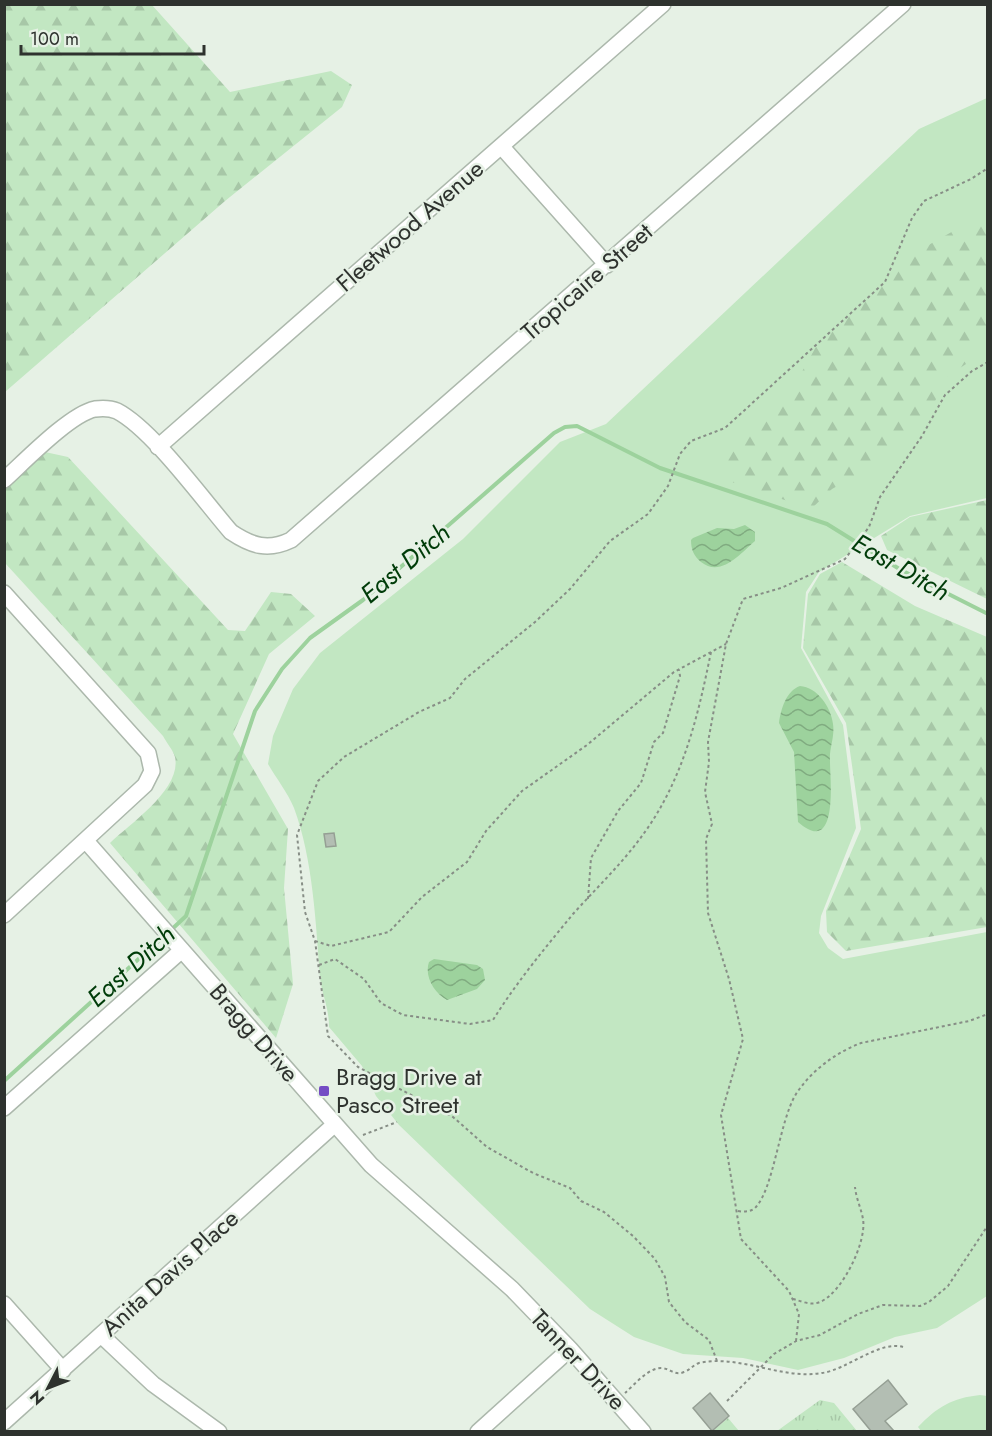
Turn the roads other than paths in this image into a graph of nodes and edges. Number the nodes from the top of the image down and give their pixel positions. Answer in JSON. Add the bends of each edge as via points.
{"nodes":[{"id":1,"x":663,"y":4,"type":"edge"},
{"id":2,"x":903,"y":4,"type":"edge"},
{"id":3,"x":501,"y":146,"type":"junction"},
{"id":4,"x":606,"y":265,"type":"junction"},
{"id":5,"x":158,"y":447,"type":"junction"},
{"id":6,"x":4,"y":480,"type":"edge"},
{"id":7,"x":4,"y":593,"type":"edge"},
{"id":8,"x":86,"y":841,"type":"junction"},
{"id":9,"x":4,"y":915,"type":"edge"},
{"id":10,"x":178,"y":946,"type":"junction"},
{"id":11,"x":4,"y":1108,"type":"edge"},
{"id":12,"x":335,"y":1124,"type":"junction"},
{"id":13,"x":512,"y":1289,"type":"joint"},
{"id":14,"x":4,"y":1304,"type":"edge"},
{"id":15,"x":101,"y":1335,"type":"junction"},
{"id":16,"x":570,"y":1349,"type":"junction"},
{"id":17,"x":63,"y":1370,"type":"junction"},
{"id":18,"x":4,"y":1422,"type":"edge"},
{"id":19,"x":219,"y":1431,"type":"edge"},
{"id":20,"x":478,"y":1431,"type":"edge"},
{"id":21,"x":643,"y":1431,"type":"edge"}],
"edges":[{"from":1,"to":3,"type":"street","name":"Fleetwood Avenue"},
{"from":2,"to":4,"type":"street","name":"Tropicaire Street"},
{"from":3,"to":4,"type":"street"},
{"from":3,"to":5,"type":"street","name":"Fleetwood Avenue"},
{"from":4,"to":5,"type":"street","name":"Tropicaire Street","via":[[304,532],[280,545],[264,547],[231,532]]},
{"from":5,"to":6,"type":"street","via":[[126,416],[115,410],[94,409],[75,419]]},
{"from":7,"to":8,"type":"street","via":[[148,753],[152,766],[145,785]]},
{"from":8,"to":9,"type":"street"},
{"from":8,"to":10,"type":"street","name":"Bragg Drive"},
{"from":10,"to":11,"type":"street"},
{"from":10,"to":12,"type":"street","name":"Bragg Drive"},
{"from":12,"to":13,"type":"street","name":"Bragg Drive","via":[[395,1189]]},
{"from":12,"to":15,"type":"street","name":"Anita Davis Place"},
{"from":13,"to":16,"type":"street","name":"Tanner Drive"},
{"from":14,"to":17,"type":"street"},
{"from":15,"to":17,"type":"street","name":"Anita Davis Place"},
{"from":15,"to":19,"type":"street","via":[[153,1384]]},
{"from":16,"to":20,"type":"street"},
{"from":16,"to":21,"type":"street","name":"Tanner Drive"},
{"from":17,"to":18,"type":"street","name":"Anita Davis Place"}]}
